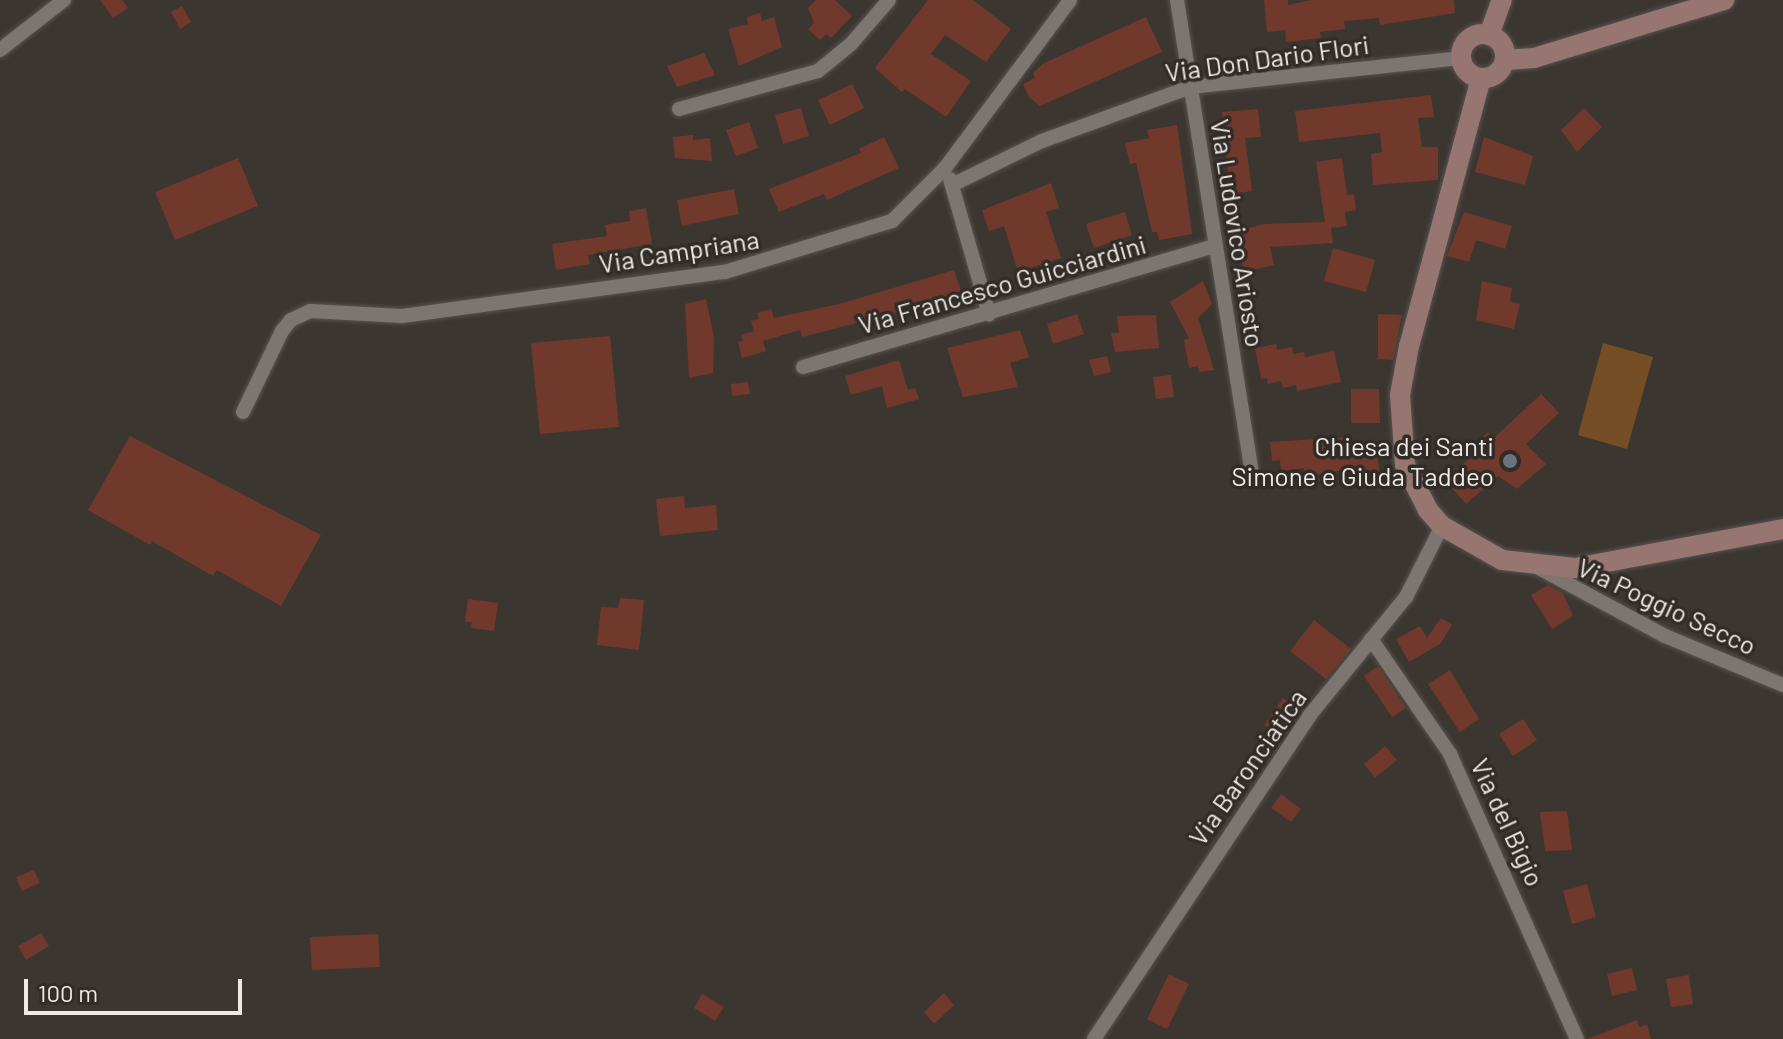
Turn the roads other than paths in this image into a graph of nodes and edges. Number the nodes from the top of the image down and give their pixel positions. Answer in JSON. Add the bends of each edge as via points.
{"nodes":[{"id":1,"x":64,"y":0,"type":"edge"},
{"id":2,"x":889,"y":0,"type":"edge"},
{"id":3,"x":1070,"y":0,"type":"edge"},
{"id":4,"x":1177,"y":0,"type":"edge"},
{"id":5,"x":1502,"y":0,"type":"edge"},
{"id":6,"x":1724,"y":0,"type":"edge"},
{"id":7,"x":1489,"y":35,"type":"junction"},
{"id":8,"x":0,"y":50,"type":"edge"},
{"id":9,"x":1462,"y":58,"type":"junction"},
{"id":10,"x":1505,"y":60,"type":"junction"},
{"id":11,"x":1481,"y":78,"type":"junction"},
{"id":12,"x":1190,"y":87,"type":"junction"},
{"id":13,"x":679,"y":109,"type":"dead end"},
{"id":14,"x":945,"y":168,"type":"junction"},
{"id":15,"x":952,"y":185,"type":"junction"},
{"id":16,"x":1214,"y":246,"type":"junction"},
{"id":17,"x":989,"y":314,"type":"junction"},
{"id":18,"x":803,"y":367,"type":"dead end"},
{"id":19,"x":243,"y":412,"type":"dead end"},
{"id":20,"x":1252,"y":473,"type":"dead end"},
{"id":21,"x":1442,"y":526,"type":"junction"},
{"id":22,"x":1783,"y":529,"type":"edge"},
{"id":23,"x":1534,"y":565,"type":"junction"},
{"id":24,"x":1371,"y":639,"type":"junction"},
{"id":25,"x":1783,"y":685,"type":"edge"},
{"id":26,"x":1094,"y":1039,"type":"edge"},
{"id":27,"x":1577,"y":1039,"type":"edge"}],
"edges":[{"from":1,"to":8,"type":"street"},
{"from":2,"to":13,"type":"street","via":[[851,44],[818,71]]},
{"from":3,"to":14,"type":"street","name":"Via Campriana"},
{"from":4,"to":12,"type":"street","name":"Via Ludovico Ariosto"},
{"from":5,"to":7,"type":"street"},
{"from":6,"to":10,"type":"street","via":[[1534,58]]},
{"from":7,"to":9,"type":"street","via":[[1471,38]]},
{"from":7,"to":10,"type":"street","via":[[1499,40]]},
{"from":9,"to":11,"type":"street","via":[[1467,71]]},
{"from":9,"to":12,"type":"street","name":"Via Don Dario Flori"},
{"from":10,"to":11,"type":"street","via":[[1493,76]]},
{"from":11,"to":21,"type":"street","via":[[1416,316],[1400,395],[1405,465]]},
{"from":12,"to":15,"type":"street","name":"Via Don Dario Flori","via":[[1092,120]]},
{"from":12,"to":16,"type":"street","name":"Via Ludovico Ariosto"},
{"from":14,"to":15,"type":"street"},
{"from":14,"to":19,"type":"street","name":"Via Campriana","via":[[892,221],[758,266],[402,316],[320,310],[300,314],[282,331]]},
{"from":15,"to":17,"type":"street"},
{"from":16,"to":17,"type":"street","name":"Via Francesco Guicciardini"},
{"from":16,"to":20,"type":"street","name":"Via Ludovico Ariosto"},
{"from":17,"to":18,"type":"street","name":"Via Francesco Guicciardini"},
{"from":21,"to":23,"type":"street","via":[[1502,560]]},
{"from":21,"to":24,"type":"street","name":"Via Baronciatica","via":[[1406,597]]},
{"from":22,"to":23,"type":"street","via":[[1645,559],[1575,568]]},
{"from":23,"to":25,"type":"street","name":"Via Poggio Secco","via":[[1665,636]]},
{"from":24,"to":26,"type":"street","name":"Via Baronciatica","via":[[1310,715]]},
{"from":24,"to":27,"type":"street","name":"Via del Bigio","via":[[1450,754]]}]}
